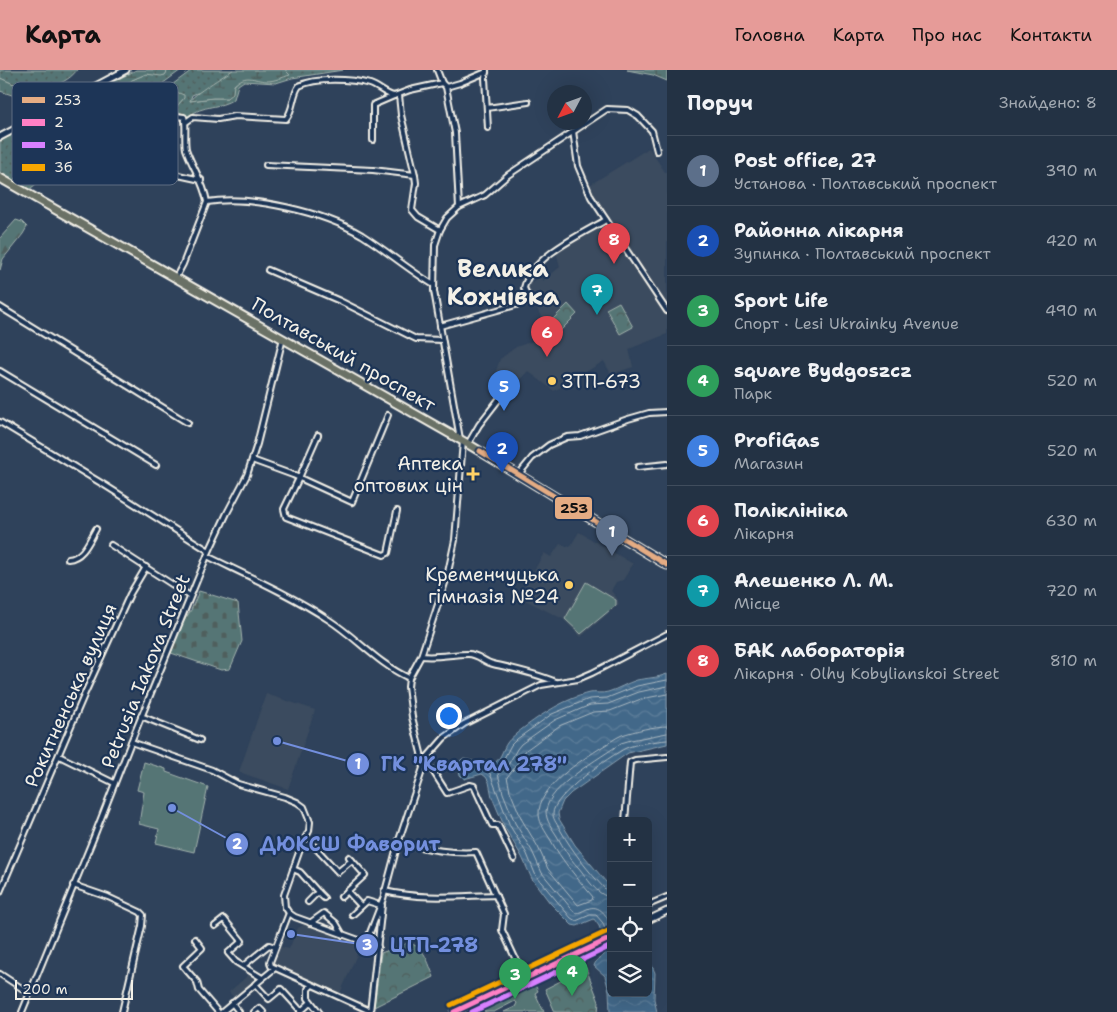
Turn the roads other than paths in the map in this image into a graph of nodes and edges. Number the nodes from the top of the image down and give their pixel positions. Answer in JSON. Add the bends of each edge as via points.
{"nodes":[{"id":1,"x":126,"y":70,"type":"edge"},
{"id":2,"x":437,"y":70,"type":"edge"},
{"id":3,"x":486,"y":71,"type":"edge"},
{"id":4,"x":118,"y":72,"type":"edge"},
{"id":5,"x":100,"y":82,"type":"edge"},
{"id":6,"x":442,"y":83,"type":"junction"},
{"id":7,"x":446,"y":87,"type":"junction"},
{"id":8,"x":396,"y":95,"type":"junction"},
{"id":9,"x":528,"y":102,"type":"dead end"},
{"id":10,"x":487,"y":108,"type":"junction"},
{"id":11,"x":178,"y":116,"type":"edge"},
{"id":12,"x":186,"y":122,"type":"junction"},
{"id":13,"x":488,"y":128,"type":"dead end"},
{"id":14,"x":12,"y":130,"type":"edge"},
{"id":15,"x":573,"y":131,"type":"junction"},
{"id":16,"x":0,"y":137,"type":"edge"},
{"id":17,"x":372,"y":140,"type":"dead end"},
{"id":18,"x":657,"y":151,"type":"dead end"},
{"id":19,"x":266,"y":165,"type":"dead end"},
{"id":20,"x":178,"y":175,"type":"edge"},
{"id":21,"x":415,"y":175,"type":"junction"},
{"id":22,"x":0,"y":178,"type":"edge"},
{"id":23,"x":201,"y":180,"type":"junction"},
{"id":24,"x":207,"y":202,"type":"junction"},
{"id":25,"x":459,"y":207,"type":"junction"},
{"id":26,"x":606,"y":220,"type":"junction"},
{"id":27,"x":440,"y":230,"type":"junction"},
{"id":28,"x":268,"y":270,"type":"dead end"},
{"id":29,"x":176,"y":278,"type":"junction"},
{"id":30,"x":434,"y":285,"type":"junction"},
{"id":31,"x":0,"y":307,"type":"edge"},
{"id":32,"x":667,"y":311,"type":"edge"},
{"id":33,"x":440,"y":326,"type":"junction"},
{"id":34,"x":283,"y":338,"type":"junction"},
{"id":35,"x":442,"y":340,"type":"junction"},
{"id":36,"x":0,"y":371,"type":"edge"},
{"id":37,"x":503,"y":394,"type":"dead end"},
{"id":38,"x":667,"y":412,"type":"edge"},
{"id":39,"x":388,"y":414,"type":"dead end"},
{"id":40,"x":0,"y":422,"type":"edge"},
{"id":41,"x":188,"y":423,"type":"dead end"},
{"id":42,"x":318,"y":435,"type":"dead end"},
{"id":43,"x":464,"y":441,"type":"junction"},
{"id":44,"x":252,"y":460,"type":"junction"},
{"id":45,"x":667,"y":464,"type":"edge"},
{"id":46,"x":156,"y":465,"type":"dead end"},
{"id":47,"x":638,"y":467,"type":"dead end"},
{"id":48,"x":518,"y":475,"type":"junction"},
{"id":49,"x":299,"y":478,"type":"junction"},
{"id":50,"x":397,"y":511,"type":"dead end"},
{"id":51,"x":96,"y":529,"type":"dead end"},
{"id":52,"x":110,"y":545,"type":"dead end"},
{"id":53,"x":209,"y":551,"type":"junction"},
{"id":54,"x":207,"y":556,"type":"junction"},
{"id":55,"x":68,"y":559,"type":"dead end"},
{"id":56,"x":667,"y":565,"type":"edge"},
{"id":57,"x":146,"y":567,"type":"junction"},
{"id":58,"x":190,"y":596,"type":"junction"},
{"id":59,"x":667,"y":634,"type":"edge"},
{"id":60,"x":422,"y":656,"type":"junction"},
{"id":61,"x":409,"y":678,"type":"junction"},
{"id":62,"x":556,"y":682,"type":"junction"},
{"id":63,"x":141,"y":716,"type":"junction"},
{"id":64,"x":200,"y":740,"type":"dead end"},
{"id":65,"x":131,"y":742,"type":"junction"},
{"id":66,"x":59,"y":756,"type":"junction"},
{"id":67,"x":667,"y":757,"type":"edge"},
{"id":68,"x":423,"y":762,"type":"junction"},
{"id":69,"x":114,"y":783,"type":"junction"},
{"id":70,"x":625,"y":817,"type":"edge"},
{"id":71,"x":398,"y":842,"type":"junction"},
{"id":72,"x":302,"y":844,"type":"junction"},
{"id":73,"x":514,"y":859,"type":"dead end"},
{"id":74,"x":293,"y":869,"type":"junction"},
{"id":75,"x":73,"y":885,"type":"junction"},
{"id":76,"x":347,"y":891,"type":"junction"},
{"id":77,"x":384,"y":891,"type":"junction"},
{"id":78,"x":0,"y":892,"type":"edge"},
{"id":79,"x":318,"y":892,"type":"junction"},
{"id":80,"x":496,"y":894,"type":"junction"},
{"id":81,"x":341,"y":897,"type":"dead end"},
{"id":82,"x":667,"y":897,"type":"edge"},
{"id":83,"x":324,"y":898,"type":"dead end"},
{"id":84,"x":382,"y":899,"type":"junction"},
{"id":85,"x":308,"y":902,"type":"dead end"},
{"id":86,"x":652,"y":903,"type":"edge"},
{"id":87,"x":380,"y":905,"type":"junction"},
{"id":88,"x":361,"y":906,"type":"junction"},
{"id":89,"x":667,"y":911,"type":"edge"},
{"id":90,"x":289,"y":913,"type":"junction"},
{"id":91,"x":352,"y":915,"type":"dead end"},
{"id":92,"x":652,"y":918,"type":"edge"},
{"id":93,"x":310,"y":923,"type":"junction"},
{"id":94,"x":215,"y":926,"type":"dead end"},
{"id":95,"x":343,"y":935,"type":"junction"},
{"id":96,"x":195,"y":939,"type":"dead end"},
{"id":97,"x":607,"y":940,"type":"edge"},
{"id":98,"x":366,"y":943,"type":"junction"},
{"id":99,"x":378,"y":947,"type":"junction"},
{"id":100,"x":275,"y":948,"type":"junction"},
{"id":101,"x":243,"y":966,"type":"junction"},
{"id":102,"x":275,"y":968,"type":"junction"},
{"id":103,"x":0,"y":974,"type":"edge"},
{"id":104,"x":262,"y":978,"type":"junction"},
{"id":105,"x":525,"y":978,"type":"junction"},
{"id":106,"x":255,"y":984,"type":"junction"},
{"id":107,"x":312,"y":985,"type":"junction"},
{"id":108,"x":29,"y":993,"type":"junction"},
{"id":109,"x":311,"y":1002,"type":"junction"},
{"id":110,"x":232,"y":1004,"type":"junction"},
{"id":111,"x":22,"y":1012,"type":"edge"},
{"id":112,"x":122,"y":1012,"type":"edge"},
{"id":113,"x":218,"y":1012,"type":"edge"},
{"id":114,"x":222,"y":1012,"type":"edge"},
{"id":115,"x":239,"y":1012,"type":"edge"},
{"id":116,"x":254,"y":1012,"type":"edge"},
{"id":117,"x":263,"y":1012,"type":"edge"},
{"id":118,"x":301,"y":1012,"type":"edge"},
{"id":119,"x":319,"y":1012,"type":"edge"},
{"id":120,"x":370,"y":1012,"type":"edge"},
{"id":121,"x":454,"y":1012,"type":"edge"}],
"edges":[{"from":1,"to":4,"type":"street"},
{"from":2,"to":6,"type":"street"},
{"from":3,"to":7,"type":"street"},
{"from":3,"to":10,"type":"street"},
{"from":4,"to":5,"type":"street"},
{"from":6,"to":7,"type":"street"},
{"from":6,"to":8,"type":"street"},
{"from":7,"to":25,"type":"street","via":[[455,133]]},
{"from":8,"to":12,"type":"street","via":[[363,83],[318,81],[299,86],[286,119],[193,117]]},
{"from":8,"to":17,"type":"street","via":[[373,105]]},
{"from":8,"to":21,"type":"street"},
{"from":9,"to":10,"type":"street"},
{"from":10,"to":13,"type":"street"},
{"from":11,"to":12,"type":"street","via":[[184,117]]},
{"from":12,"to":23,"type":"street","via":[[186,149]]},
{"from":14,"to":16,"type":"street"},
{"from":15,"to":18,"type":"street","via":[[608,109],[628,110],[652,131]]},
{"from":15,"to":25,"type":"street","via":[[508,175],[485,195]]},
{"from":15,"to":26,"type":"street","via":[[578,166]]},
{"from":19,"to":21,"type":"street"},
{"from":20,"to":23,"type":"street"},
{"from":21,"to":27,"type":"street","via":[[412,210]]},
{"from":22,"to":29,"type":"highway","name":"Полтавський проспект"},
{"from":23,"to":24,"type":"street"},
{"from":24,"to":29,"type":"street"},
{"from":24,"to":30,"type":"street","via":[[223,199],[279,206],[337,222]]},
{"from":25,"to":27,"type":"street"},
{"from":26,"to":32,"type":"street"},
{"from":26,"to":33,"type":"street","via":[[561,246],[530,272],[524,288],[530,302]]},
{"from":27,"to":30,"type":"street","via":[[435,245]]},
{"from":28,"to":35,"type":"street","via":[[416,339]]},
{"from":29,"to":34,"type":"highway","name":"Полтавський проспект"},
{"from":30,"to":33,"type":"street"},
{"from":31,"to":41,"type":"street"},
{"from":33,"to":35,"type":"street"},
{"from":34,"to":43,"type":"highway","name":"Полтавський проспект"},
{"from":34,"to":44,"type":"street","name":"Petrusia Iakova Street"},
{"from":35,"to":43,"type":"street"},
{"from":36,"to":46,"type":"street"},
{"from":37,"to":43,"type":"street"},
{"from":38,"to":48,"type":"street","via":[[648,413],[580,436],[567,437],[532,458]]},
{"from":39,"to":49,"type":"street","via":[[352,502]]},
{"from":40,"to":53,"type":"street"},
{"from":42,"to":49,"type":"street"},
{"from":43,"to":48,"type":"highway","name":"Полтавський проспект"},
{"from":43,"to":60,"type":"street","via":[[452,558]]},
{"from":44,"to":49,"type":"street"},
{"from":44,"to":53,"type":"street","name":"Petrusia Iakova Street"},
{"from":45,"to":47,"type":"street"},
{"from":48,"to":56,"type":"highway","name":"Полтавський проспект"},
{"from":49,"to":50,"type":"street","via":[[284,509],[286,517],[380,554],[388,553]]},
{"from":51,"to":55,"type":"street","via":[[82,553]]},
{"from":52,"to":57,"type":"street"},
{"from":53,"to":54,"type":"street","name":"Petrusia Iakova Street"},
{"from":54,"to":58,"type":"street","name":"Petrusia Iakova Street"},
{"from":54,"to":61,"type":"street","via":[[327,619],[388,667]]},
{"from":57,"to":58,"type":"street"},
{"from":57,"to":66,"type":"street","name":"Рокитненська вулиця","via":[[130,594]]},
{"from":58,"to":63,"type":"street","name":"Petrusia Iakova Street"},
{"from":59,"to":62,"type":"street","via":[[592,674]]},
{"from":60,"to":61,"type":"street"},
{"from":60,"to":62,"type":"street","via":[[475,655],[491,664]]},
{"from":61,"to":68,"type":"street","via":[[412,717]]},
{"from":62,"to":68,"type":"street","via":[[541,685],[464,724],[444,738]]},
{"from":63,"to":64,"type":"street"},
{"from":63,"to":65,"type":"street","name":"Petrusia Iakova Street"},
{"from":65,"to":69,"type":"street","name":"Petrusia Iakova Street"},
{"from":65,"to":72,"type":"street","via":[[212,770],[238,784],[291,799],[304,807],[310,822]]},
{"from":66,"to":69,"type":"street"},
{"from":66,"to":78,"type":"street","name":"Рокитненська вулиця"},
{"from":67,"to":70,"type":"street","via":[[630,762]]},
{"from":68,"to":71,"type":"street"},
{"from":68,"to":73,"type":"street","via":[[447,793],[474,786],[492,825],[498,825]]},
{"from":69,"to":75,"type":"street","name":"Petrusia Iakova Street"},
{"from":71,"to":77,"type":"street"},
{"from":71,"to":80,"type":"street","via":[[443,851],[476,852]]},
{"from":72,"to":74,"type":"street"},
{"from":72,"to":76,"type":"street","via":[[313,844],[338,872],[350,858],[365,875]]},
{"from":74,"to":79,"type":"street","via":[[300,872]]},
{"from":74,"to":90,"type":"street","via":[[284,895]]},
{"from":75,"to":108,"type":"street","name":"Petrusia Iakova Street"},
{"from":75,"to":112,"type":"street","via":[[108,897],[143,915]]},
{"from":76,"to":81,"type":"street"},
{"from":76,"to":88,"type":"street"},
{"from":77,"to":80,"type":"street","via":[[434,898]]},
{"from":77,"to":84,"type":"street"},
{"from":79,"to":83,"type":"street"},
{"from":79,"to":85,"type":"street"},
{"from":80,"to":105,"type":"street","via":[[504,914],[502,930]]},
{"from":82,"to":86,"type":"street"},
{"from":84,"to":87,"type":"street"},
{"from":84,"to":99,"type":"street"},
{"from":87,"to":88,"type":"street","via":[[367,902]]},
{"from":87,"to":98,"type":"street"},
{"from":88,"to":91,"type":"street"},
{"from":89,"to":92,"type":"street"},
{"from":90,"to":93,"type":"street"},
{"from":90,"to":100,"type":"street"},
{"from":93,"to":95,"type":"street"},
{"from":93,"to":95,"type":"street","via":[[324,913],[336,923]]},
{"from":94,"to":101,"type":"street","via":[[224,919],[242,941],[228,953]]},
{"from":95,"to":98,"type":"street"},
{"from":96,"to":113,"type":"street","via":[[202,948],[183,966]]},
{"from":97,"to":105,"type":"street"},
{"from":98,"to":99,"type":"street"},
{"from":99,"to":120,"type":"street"},
{"from":100,"to":101,"type":"street","via":[[268,945]]},
{"from":100,"to":102,"type":"street","via":[[270,962]]},
{"from":101,"to":104,"type":"street"},
{"from":102,"to":104,"type":"street"},
{"from":102,"to":107,"type":"street"},
{"from":103,"to":108,"type":"street"},
{"from":104,"to":106,"type":"street"},
{"from":105,"to":121,"type":"street"},
{"from":106,"to":110,"type":"street"},
{"from":106,"to":118,"type":"street","via":[[269,999],[281,989]]},
{"from":107,"to":109,"type":"street","via":[[307,993]]},
{"from":107,"to":120,"type":"street"},
{"from":108,"to":111,"type":"street","name":"Petrusia Iakova Street"},
{"from":109,"to":118,"type":"street"},
{"from":109,"to":119,"type":"street"},
{"from":110,"to":114,"type":"street"},
{"from":110,"to":115,"type":"street"},
{"from":116,"to":117,"type":"street","via":[[259,1008]]}]}
